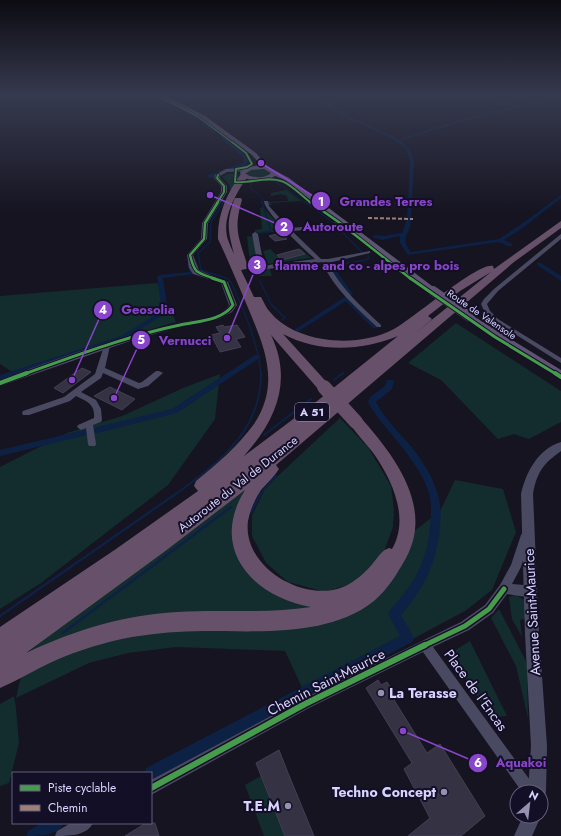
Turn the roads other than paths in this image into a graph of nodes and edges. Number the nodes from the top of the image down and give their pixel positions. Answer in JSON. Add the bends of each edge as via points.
{"nodes":[{"id":1,"x":226,"y":134,"type":"edge"},
{"id":2,"x":245,"y":148,"type":"junction"},
{"id":3,"x":266,"y":168,"type":"junction"},
{"id":4,"x":245,"y":172,"type":"junction"},
{"id":5,"x":275,"y":173,"type":"junction"},
{"id":6,"x":267,"y":178,"type":"junction"},
{"id":7,"x":252,"y":179,"type":"junction"},
{"id":8,"x":290,"y":182,"type":"junction"},
{"id":9,"x":235,"y":202,"type":"junction"},
{"id":10,"x":266,"y":202,"type":"dead end"},
{"id":11,"x":340,"y":219,"type":"junction"},
{"id":12,"x":561,"y":219,"type":"edge"},
{"id":13,"x":561,"y":224,"type":"edge"},
{"id":14,"x":327,"y":227,"type":"junction"},
{"id":15,"x":288,"y":230,"type":"junction"},
{"id":16,"x":354,"y":230,"type":"junction"},
{"id":17,"x":255,"y":234,"type":"dead end"},
{"id":18,"x":561,"y":236,"type":"edge"},
{"id":19,"x":368,"y":252,"type":"dead end"},
{"id":20,"x":322,"y":260,"type":"junction"},
{"id":21,"x":497,"y":263,"type":"junction"},
{"id":22,"x":245,"y":273,"type":"junction"},
{"id":23,"x":250,"y":287,"type":"junction"},
{"id":24,"x":250,"y":301,"type":"junction"},
{"id":25,"x":472,"y":318,"type":"junction"},
{"id":26,"x":379,"y":326,"type":"dead end"},
{"id":27,"x":107,"y":346,"type":"junction"},
{"id":28,"x":561,"y":361,"type":"edge"},
{"id":29,"x":101,"y":369,"type":"junction"},
{"id":30,"x":561,"y":370,"type":"edge"},
{"id":31,"x":159,"y":373,"type":"dead end"},
{"id":32,"x":561,"y":375,"type":"edge"},
{"id":33,"x":0,"y":383,"type":"edge"},
{"id":34,"x":322,"y":388,"type":"junction"},
{"id":35,"x":358,"y":388,"type":"junction"},
{"id":36,"x":76,"y":393,"type":"junction"},
{"id":37,"x":26,"y":413,"type":"dead end"},
{"id":38,"x":354,"y":423,"type":"junction"},
{"id":39,"x":92,"y":444,"type":"dead end"},
{"id":40,"x":561,"y":446,"type":"edge"},
{"id":41,"x":528,"y":527,"type":"junction"},
{"id":42,"x":122,"y":555,"type":"junction"},
{"id":43,"x":504,"y":589,"type":"junction"},
{"id":44,"x":531,"y":592,"type":"junction"},
{"id":45,"x":0,"y":639,"type":"edge"},
{"id":46,"x":425,"y":645,"type":"junction"},
{"id":47,"x":0,"y":659,"type":"edge"},
{"id":48,"x":0,"y":677,"type":"edge"},
{"id":49,"x":524,"y":784,"type":"edge"},
{"id":50,"x":537,"y":784,"type":"edge"},
{"id":51,"x":152,"y":787,"type":"edge"},
{"id":52,"x":84,"y":824,"type":"edge"},
{"id":53,"x":528,"y":824,"type":"edge"},
{"id":54,"x":62,"y":836,"type":"edge"},
{"id":55,"x":523,"y":836,"type":"edge"}],
"edges":[{"from":1,"to":2,"type":"main road"},
{"from":2,"to":3,"type":"main road"},
{"from":2,"to":4,"type":"main road","via":[[255,162]]},
{"from":3,"to":4,"type":"main road"},
{"from":3,"to":5,"type":"main road","name":"Route de Valensole"},
{"from":4,"to":7,"type":"main road"},
{"from":4,"to":9,"type":"highway","via":[[236,186]]},
{"from":4,"to":27,"type":"street","via":[[218,175],[224,192],[205,223],[204,239],[190,255],[195,271],[225,284],[232,308],[220,316]]},
{"from":5,"to":6,"type":"main road"},
{"from":5,"to":8,"type":"main road","name":"Route de Valensole"},
{"from":6,"to":7,"type":"main road","name":"Route de Valensole"},
{"from":6,"to":8,"type":"main road","name":"Route de Valensole"},
{"from":7,"to":9,"type":"highway","via":[[242,183]]},
{"from":8,"to":11,"type":"main road","name":"Route de Valensole"},
{"from":9,"to":22,"type":"highway","via":[[242,226]]},
{"from":9,"to":22,"type":"highway","via":[[233,237]]},
{"from":9,"to":24,"type":"highway","via":[[224,216],[223,241]]},
{"from":10,"to":15,"type":"street"},
{"from":11,"to":14,"type":"street","via":[[337,224]]},
{"from":11,"to":16,"type":"main road","name":"Route de Valensole"},
{"from":12,"to":21,"type":"highway","name":"Autoroute du Val de Durance","number":"A 51"},
{"from":13,"to":35,"type":"highway","name":"Autoroute du Val de Durance","number":"A 51","via":[[511,260]]},
{"from":14,"to":15,"type":"street"},
{"from":14,"to":16,"type":"street"},
{"from":15,"to":20,"type":"street"},
{"from":16,"to":25,"type":"main road","name":"Route de Valensole","bridge":true},
{"from":17,"to":20,"type":"street","via":[[260,256],[258,268]]},
{"from":18,"to":28,"type":"street","via":[[496,290],[484,304],[487,312],[496,320]]},
{"from":19,"to":20,"type":"street"},
{"from":20,"to":26,"type":"street","via":[[339,287]]},
{"from":21,"to":23,"type":"highway","via":[[452,292],[400,331],[361,343],[322,342],[289,332],[267,316]]},
{"from":21,"to":42,"type":"highway","name":"Autoroute du Val de Durance","number":"A 51","via":[[321,405]]},
{"from":22,"to":23,"type":"highway"},
{"from":23,"to":34,"type":"highway","via":[[255,302],[270,327]]},
{"from":24,"to":34,"type":"highway","via":[[269,330]]},
{"from":24,"to":42,"type":"highway","via":[[270,345],[275,363],[275,390],[265,418],[232,460],[188,498],[135,537]]},
{"from":25,"to":30,"type":"main road","name":"Route de Valensole"},
{"from":25,"to":32,"type":"main road","name":"Route de Valensole"},
{"from":27,"to":29,"type":"street"},
{"from":27,"to":33,"type":"street"},
{"from":29,"to":31,"type":"street","via":[[138,386]]},
{"from":29,"to":36,"type":"street","via":[[100,375]]},
{"from":34,"to":38,"type":"highway"},
{"from":35,"to":38,"type":"highway","via":[[352,400],[267,473],[254,488],[242,509],[239,532],[242,546],[258,573],[286,591],[306,598],[329,599],[354,591],[385,563],[396,546],[401,524],[396,487],[381,460]]},
{"from":35,"to":47,"type":"highway","name":"Autoroute du Val de Durance","number":"A 51","via":[[267,464],[164,542]]},
{"from":36,"to":37,"type":"street","via":[[64,400]]},
{"from":36,"to":39,"type":"street","via":[[97,404],[98,420],[85,426]]},
{"from":38,"to":48,"type":"highway","via":[[381,451],[392,467],[401,488],[407,525],[404,542],[390,571],[356,603],[329,614],[300,620],[186,621],[130,627],[62,647]]},
{"from":40,"to":41,"type":"street","name":"Avenue Saint-Maurice","via":[[540,461],[533,471],[527,494]]},
{"from":41,"to":43,"type":"street","name":"Chemin Saint-Maurice","via":[[516,567]]},
{"from":41,"to":44,"type":"street","name":"Avenue Saint-Maurice"},
{"from":42,"to":45,"type":"highway","name":"Autoroute du Val de Durance","number":"A 51"},
{"from":43,"to":44,"type":"street"},
{"from":43,"to":46,"type":"street","name":"Chemin Saint-Maurice","via":[[493,604],[476,619]]},
{"from":44,"to":50,"type":"street","name":"Avenue Saint-Maurice","via":[[539,746]]},
{"from":46,"to":49,"type":"street","name":"Place de l'Encas"},
{"from":46,"to":51,"type":"street","name":"Chemin Saint-Maurice","via":[[305,704]]},
{"from":52,"to":54,"type":"street"},
{"from":53,"to":55,"type":"street"}]}
